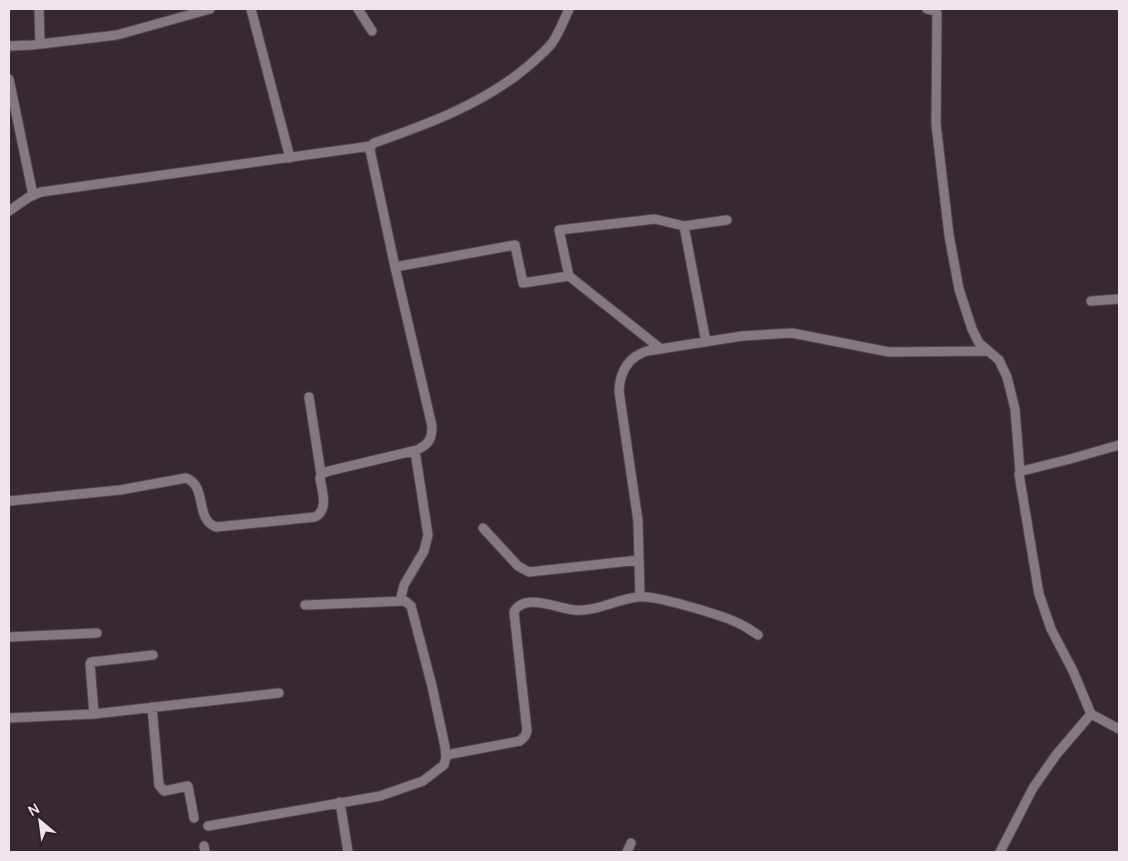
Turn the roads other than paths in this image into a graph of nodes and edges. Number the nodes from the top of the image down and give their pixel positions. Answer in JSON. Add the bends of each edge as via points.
{"nodes":[{"id":1,"x":39,"y":9,"type":"edge"},
{"id":2,"x":210,"y":9,"type":"edge"},
{"id":3,"x":251,"y":9,"type":"edge"},
{"id":4,"x":358,"y":9,"type":"edge"},
{"id":5,"x":569,"y":9,"type":"edge"},
{"id":6,"x":927,"y":9,"type":"edge"},
{"id":7,"x":372,"y":31,"type":"dead end"},
{"id":8,"x":40,"y":44,"type":"junction"},
{"id":9,"x":9,"y":46,"type":"edge"},
{"id":10,"x":9,"y":79,"type":"edge"},
{"id":11,"x":371,"y":146,"type":"junction"},
{"id":12,"x":290,"y":158,"type":"junction"},
{"id":13,"x":33,"y":195,"type":"junction"},
{"id":14,"x":9,"y":211,"type":"edge"},
{"id":15,"x":727,"y":220,"type":"dead end"},
{"id":16,"x":684,"y":226,"type":"junction"},
{"id":17,"x":395,"y":267,"type":"junction"},
{"id":18,"x":569,"y":276,"type":"junction"},
{"id":19,"x":1119,"y":299,"type":"edge"},
{"id":20,"x":1091,"y":301,"type":"dead end"},
{"id":21,"x":706,"y":342,"type":"junction"},
{"id":22,"x":661,"y":349,"type":"junction"},
{"id":23,"x":986,"y":351,"type":"junction"},
{"id":24,"x":309,"y":397,"type":"dead end"},
{"id":25,"x":1119,"y":445,"type":"edge"},
{"id":26,"x":415,"y":450,"type":"junction"},
{"id":27,"x":1020,"y":472,"type":"junction"},
{"id":28,"x":321,"y":474,"type":"junction"},
{"id":29,"x":9,"y":501,"type":"edge"},
{"id":30,"x":483,"y":528,"type":"dead end"},
{"id":31,"x":639,"y":560,"type":"junction"},
{"id":32,"x":640,"y":597,"type":"junction"},
{"id":33,"x":400,"y":601,"type":"junction"},
{"id":34,"x":305,"y":605,"type":"dead end"},
{"id":35,"x":98,"y":633,"type":"dead end"},
{"id":36,"x":758,"y":635,"type":"dead end"},
{"id":37,"x":9,"y":636,"type":"edge"},
{"id":38,"x":153,"y":655,"type":"dead end"},
{"id":39,"x":279,"y":693,"type":"dead end"},
{"id":40,"x":152,"y":707,"type":"junction"},
{"id":41,"x":94,"y":714,"type":"junction"},
{"id":42,"x":1091,"y":714,"type":"junction"},
{"id":43,"x":9,"y":718,"type":"edge"},
{"id":44,"x":1119,"y":729,"type":"edge"},
{"id":45,"x":446,"y":755,"type":"junction"},
{"id":46,"x":340,"y":802,"type":"junction"},
{"id":47,"x":194,"y":818,"type":"dead end"},
{"id":48,"x":208,"y":826,"type":"dead end"},
{"id":49,"x":631,"y":843,"type":"dead end"},
{"id":50,"x":348,"y":852,"type":"edge"},
{"id":51,"x":628,"y":852,"type":"edge"},
{"id":52,"x":1000,"y":852,"type":"edge"}],
"edges":[{"from":1,"to":8,"type":"street"},
{"from":2,"to":8,"type":"street","via":[[117,35]]},
{"from":3,"to":12,"type":"street"},
{"from":4,"to":7,"type":"street"},
{"from":5,"to":11,"type":"street","via":[[543,54],[508,82],[446,116]]},
{"from":6,"to":23,"type":"street","via":[[937,14],[936,124],[949,235],[967,316],[977,340]]},
{"from":8,"to":9,"type":"street"},
{"from":10,"to":13,"type":"street"},
{"from":11,"to":12,"type":"street"},
{"from":11,"to":17,"type":"street"},
{"from":12,"to":13,"type":"street"},
{"from":13,"to":14,"type":"street"},
{"from":15,"to":16,"type":"street"},
{"from":16,"to":18,"type":"street","via":[[655,219],[559,230]]},
{"from":16,"to":21,"type":"street"},
{"from":17,"to":18,"type":"street","via":[[514,245],[523,283]]},
{"from":17,"to":26,"type":"street","via":[[432,426],[428,444]]},
{"from":18,"to":22,"type":"street"},
{"from":19,"to":20,"type":"street"},
{"from":21,"to":22,"type":"street"},
{"from":21,"to":23,"type":"street","via":[[792,333],[889,352]]},
{"from":22,"to":31,"type":"street","via":[[639,353],[627,364],[620,380],[638,521]]},
{"from":23,"to":27,"type":"street","via":[[1001,363],[1012,395]]},
{"from":24,"to":28,"type":"street"},
{"from":25,"to":27,"type":"street"},
{"from":26,"to":28,"type":"street"},
{"from":26,"to":33,"type":"street","via":[[428,535],[424,551],[404,585]]},
{"from":27,"to":42,"type":"street","via":[[1020,489],[1039,594],[1051,629],[1074,671]]},
{"from":28,"to":29,"type":"street","via":[[324,509],[318,516],[221,528],[205,519],[197,487],[186,478],[120,490]]},
{"from":30,"to":31,"type":"street","via":[[518,566],[529,572]]},
{"from":31,"to":32,"type":"street"},
{"from":32,"to":36,"type":"street","via":[[678,604],[733,621]]},
{"from":32,"to":45,"type":"street","via":[[581,610],[543,603],[519,605],[514,612],[525,736],[520,741]]},
{"from":33,"to":34,"type":"street"},
{"from":33,"to":45,"type":"street","via":[[411,606]]},
{"from":35,"to":37,"type":"street"},
{"from":38,"to":41,"type":"street","via":[[91,662]]},
{"from":39,"to":40,"type":"street"},
{"from":40,"to":41,"type":"street"},
{"from":40,"to":47,"type":"street","via":[[159,784],[164,791],[188,786]]},
{"from":41,"to":43,"type":"street"},
{"from":42,"to":44,"type":"street"},
{"from":42,"to":52,"type":"street","via":[[1033,788]]},
{"from":45,"to":46,"type":"street","via":[[444,765],[423,781],[380,796]]},
{"from":46,"to":48,"type":"street"},
{"from":46,"to":50,"type":"street"},
{"from":49,"to":51,"type":"street"}]}
